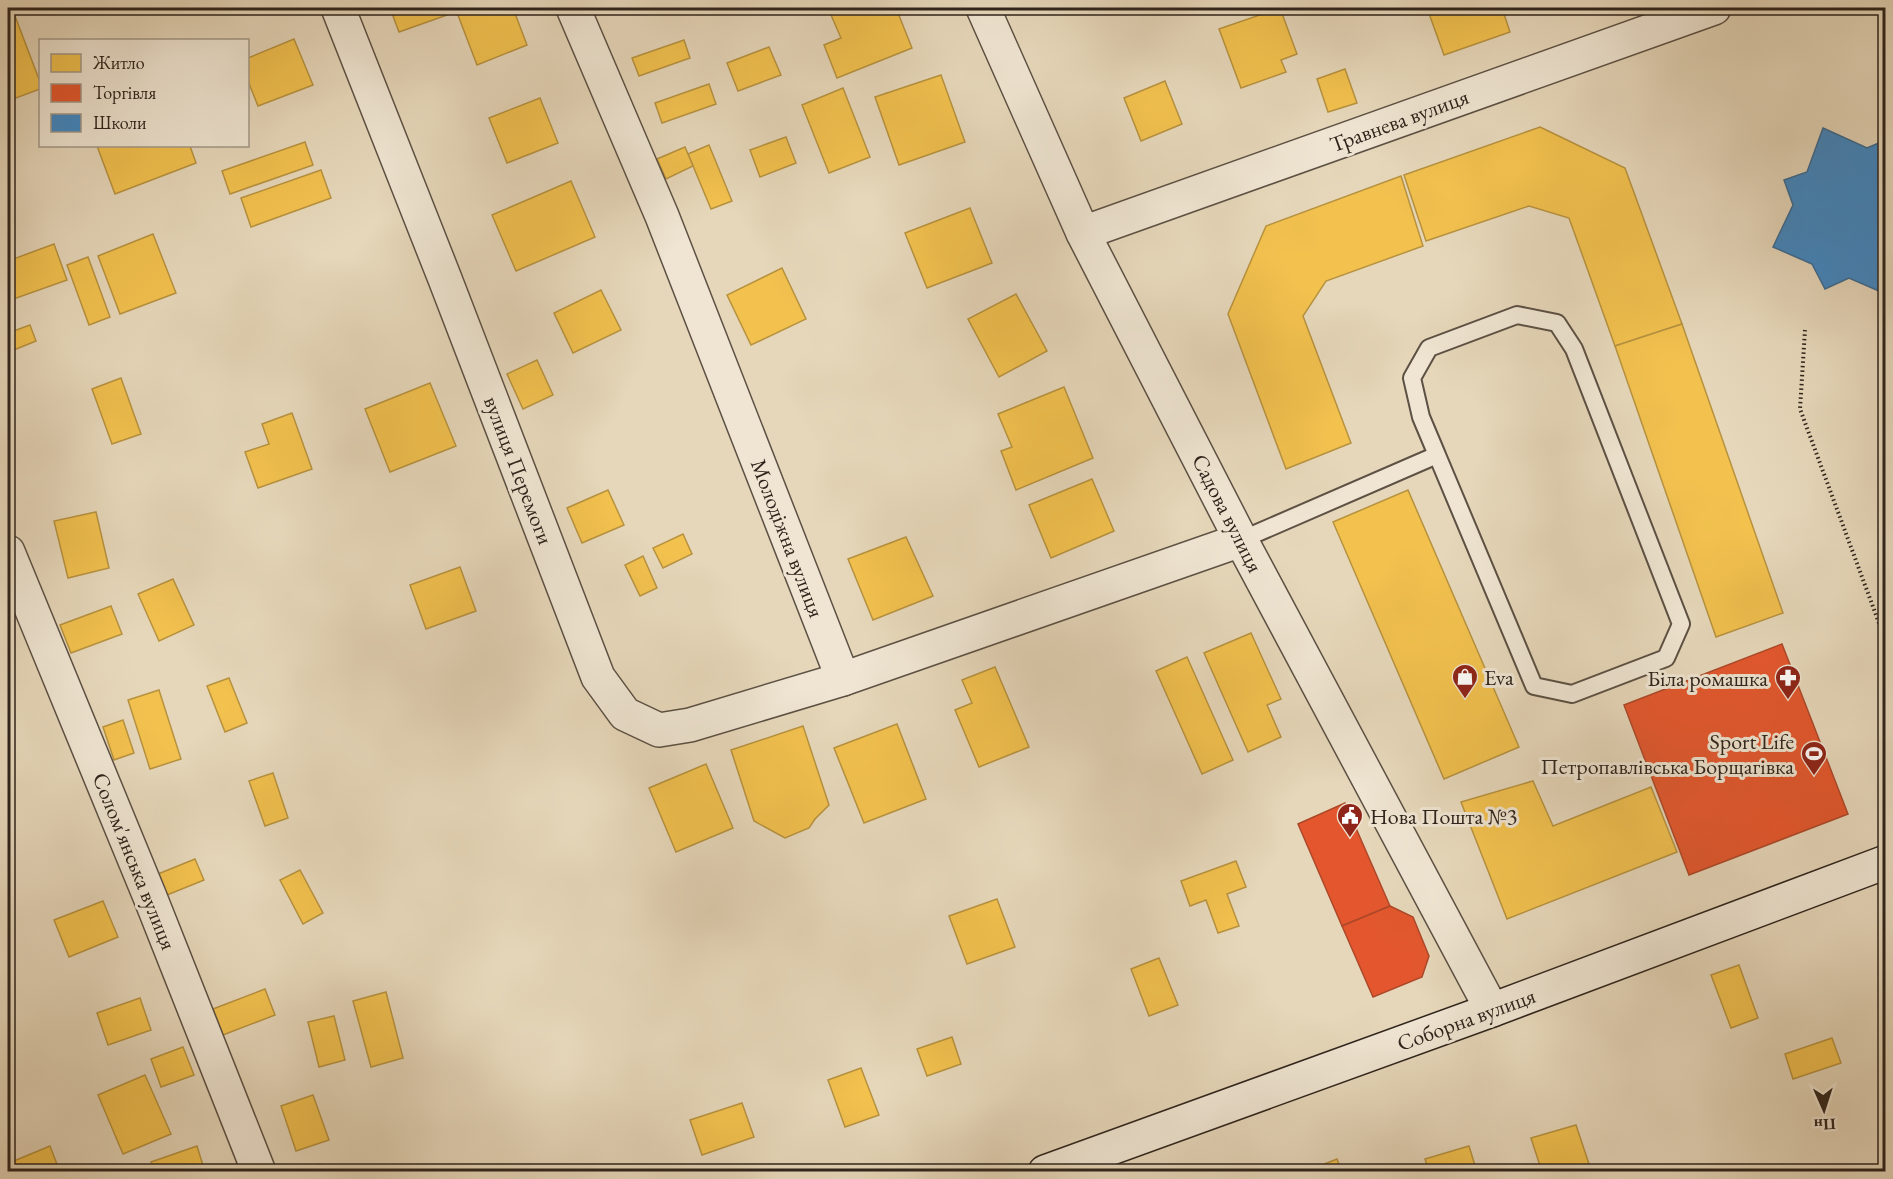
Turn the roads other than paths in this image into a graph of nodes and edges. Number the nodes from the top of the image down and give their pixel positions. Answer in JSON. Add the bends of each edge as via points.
{"nodes":[{"id":1,"x":338,"y":8,"type":"edge"},
{"id":2,"x":573,"y":8,"type":"edge"},
{"id":3,"x":983,"y":8,"type":"edge"},
{"id":4,"x":1714,"y":8,"type":"edge"},
{"id":5,"x":1083,"y":233,"type":"junction"},
{"id":6,"x":1437,"y":455,"type":"junction"},
{"id":7,"x":1241,"y":540,"type":"junction"},
{"id":8,"x":8,"y":552,"type":"edge"},
{"id":9,"x":843,"y":679,"type":"junction"},
{"id":10,"x":1886,"y":862,"type":"edge"},
{"id":11,"x":1492,"y":1010,"type":"junction"},
{"id":12,"x":259,"y":1172,"type":"edge"},
{"id":13,"x":1045,"y":1172,"type":"edge"}],
"edges":[{"from":1,"to":9,"type":"street","name":"вулиця Перемоги","via":[[598,677],[625,714],[659,730],[690,725]]},
{"from":2,"to":9,"type":"street","name":"Молодіжна вулиця","via":[[662,216]]},
{"from":3,"to":5,"type":"street","name":"Садова вулиця"},
{"from":4,"to":5,"type":"street","name":"Травнева вулиця"},
{"from":5,"to":7,"type":"street","name":"Садова вулиця"},
{"from":6,"to":6,"type":"lane","via":[[1534,686],[1572,694],[1666,658],[1681,624],[1574,349],[1557,323],[1517,315],[1429,348],[1412,378],[1421,417]]},
{"from":6,"to":7,"type":"lane"},
{"from":7,"to":9,"type":"street"},
{"from":7,"to":11,"type":"street","name":"Садова вулиця"},
{"from":8,"to":12,"type":"street","name":"Солом'янська вулиця"},
{"from":10,"to":11,"type":"street","name":"Соборна вулиця"},
{"from":11,"to":13,"type":"street","name":"Соборна вулиця"}]}
